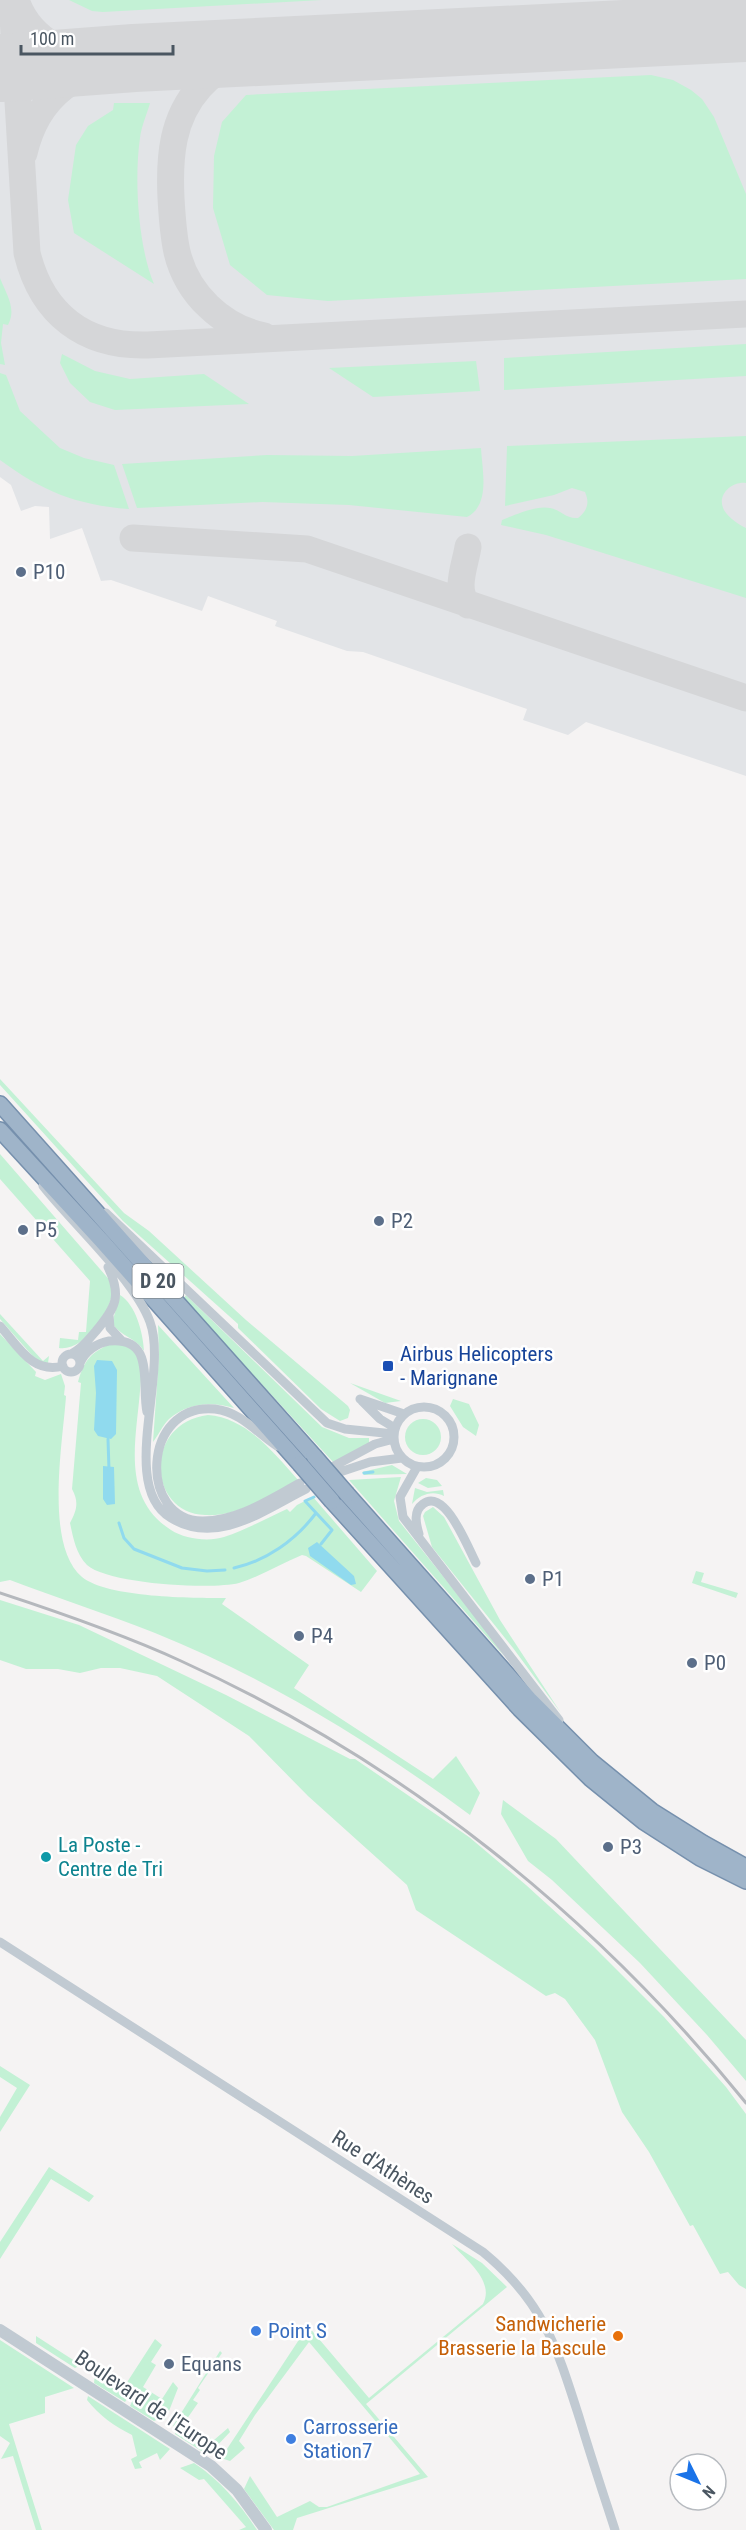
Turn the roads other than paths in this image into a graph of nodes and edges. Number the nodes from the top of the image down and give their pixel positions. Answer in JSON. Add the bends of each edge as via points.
{"nodes":[{"id":1,"x":1,"y":1105,"type":"edge"},
{"id":2,"x":0,"y":1131,"type":"edge"},
{"id":3,"x":103,"y":1256,"type":"junction"},
{"id":4,"x":109,"y":1315,"type":"junction"},
{"id":5,"x":0,"y":1326,"type":"edge"},
{"id":6,"x":122,"y":1341,"type":"junction"},
{"id":7,"x":71,"y":1354,"type":"junction"},
{"id":8,"x":80,"y":1363,"type":"junction"},
{"id":9,"x":63,"y":1366,"type":"junction"},
{"id":10,"x":404,"y":1414,"type":"junction"},
{"id":11,"x":149,"y":1421,"type":"junction"},
{"id":12,"x":394,"y":1433,"type":"junction"},
{"id":13,"x":402,"y":1458,"type":"junction"},
{"id":14,"x":303,"y":1459,"type":"junction"},
{"id":15,"x":417,"y":1467,"type":"junction"},
{"id":16,"x":419,"y":1537,"type":"junction"},
{"id":17,"x":476,"y":1563,"type":"dead end"},
{"id":18,"x":592,"y":1762,"type":"junction"},
{"id":19,"x":746,"y":1867,"type":"edge"},
{"id":20,"x":746,"y":1881,"type":"edge"},
{"id":21,"x":0,"y":1942,"type":"edge"},
{"id":22,"x":0,"y":2330,"type":"edge"},
{"id":23,"x":266,"y":2530,"type":"edge"},
{"id":24,"x":615,"y":2530,"type":"edge"}],
"edges":[{"from":1,"to":12,"type":"street","via":[[103,1210],[327,1423],[345,1429]]},
{"from":1,"to":14,"type":"highway","number":"D 20"},
{"from":2,"to":3,"type":"street"},
{"from":2,"to":14,"type":"highway","number":"D 20"},
{"from":3,"to":4,"type":"street","via":[[116,1290]]},
{"from":3,"to":11,"type":"street","via":[[150,1322],[155,1355]]},
{"from":4,"to":6,"type":"street","via":[[110,1328]]},
{"from":4,"to":7,"type":"street","via":[[83,1346]]},
{"from":5,"to":9,"type":"street","via":[[35,1364],[46,1369]]},
{"from":6,"to":8,"type":"street","via":[[96,1346]]},
{"from":6,"to":11,"type":"street","via":[[141,1354]]},
{"from":7,"to":8,"type":"street"},
{"from":7,"to":9,"type":"street","via":[[63,1358]]},
{"from":8,"to":9,"type":"street","via":[[73,1371]]},
{"from":10,"to":12,"type":"street"},
{"from":10,"to":12,"type":"street","via":[[360,1399]]},
{"from":10,"to":15,"type":"street","via":[[421,1407],[434,1409],[447,1418],[454,1432],[453,1446],[446,1458],[434,1466]]},
{"from":11,"to":14,"type":"street","via":[[147,1484],[166,1515],[183,1526],[203,1530],[226,1527],[249,1519],[303,1486],[222,1519],[186,1518],[163,1496],[155,1464],[165,1432],[178,1418],[194,1410],[216,1409],[233,1414]]},
{"from":12,"to":13,"type":"street","via":[[395,1446]]},
{"from":12,"to":13,"type":"street","via":[[337,1469]]},
{"from":13,"to":15,"type":"street"},
{"from":14,"to":18,"type":"highway","number":"D 20","bridge":true,"via":[[347,1494],[529,1699]]},
{"from":14,"to":20,"type":"highway","number":"D 20","bridge":true,"via":[[332,1501],[520,1709],[591,1779],[644,1821]]},
{"from":15,"to":16,"type":"street","via":[[402,1490],[400,1504],[403,1517]]},
{"from":16,"to":17,"type":"street","via":[[416,1514],[420,1506],[435,1500],[451,1515]]},
{"from":16,"to":18,"type":"street"},
{"from":18,"to":19,"type":"highway","number":"D 20","via":[[652,1811]]},
{"from":21,"to":24,"type":"street","name":"Rue d'Athènes","via":[[483,2252],[510,2275],[538,2312],[558,2351]]},
{"from":22,"to":23,"type":"street","name":"Boulevard de l'Europe","via":[[210,2466],[237,2490]]}]}
